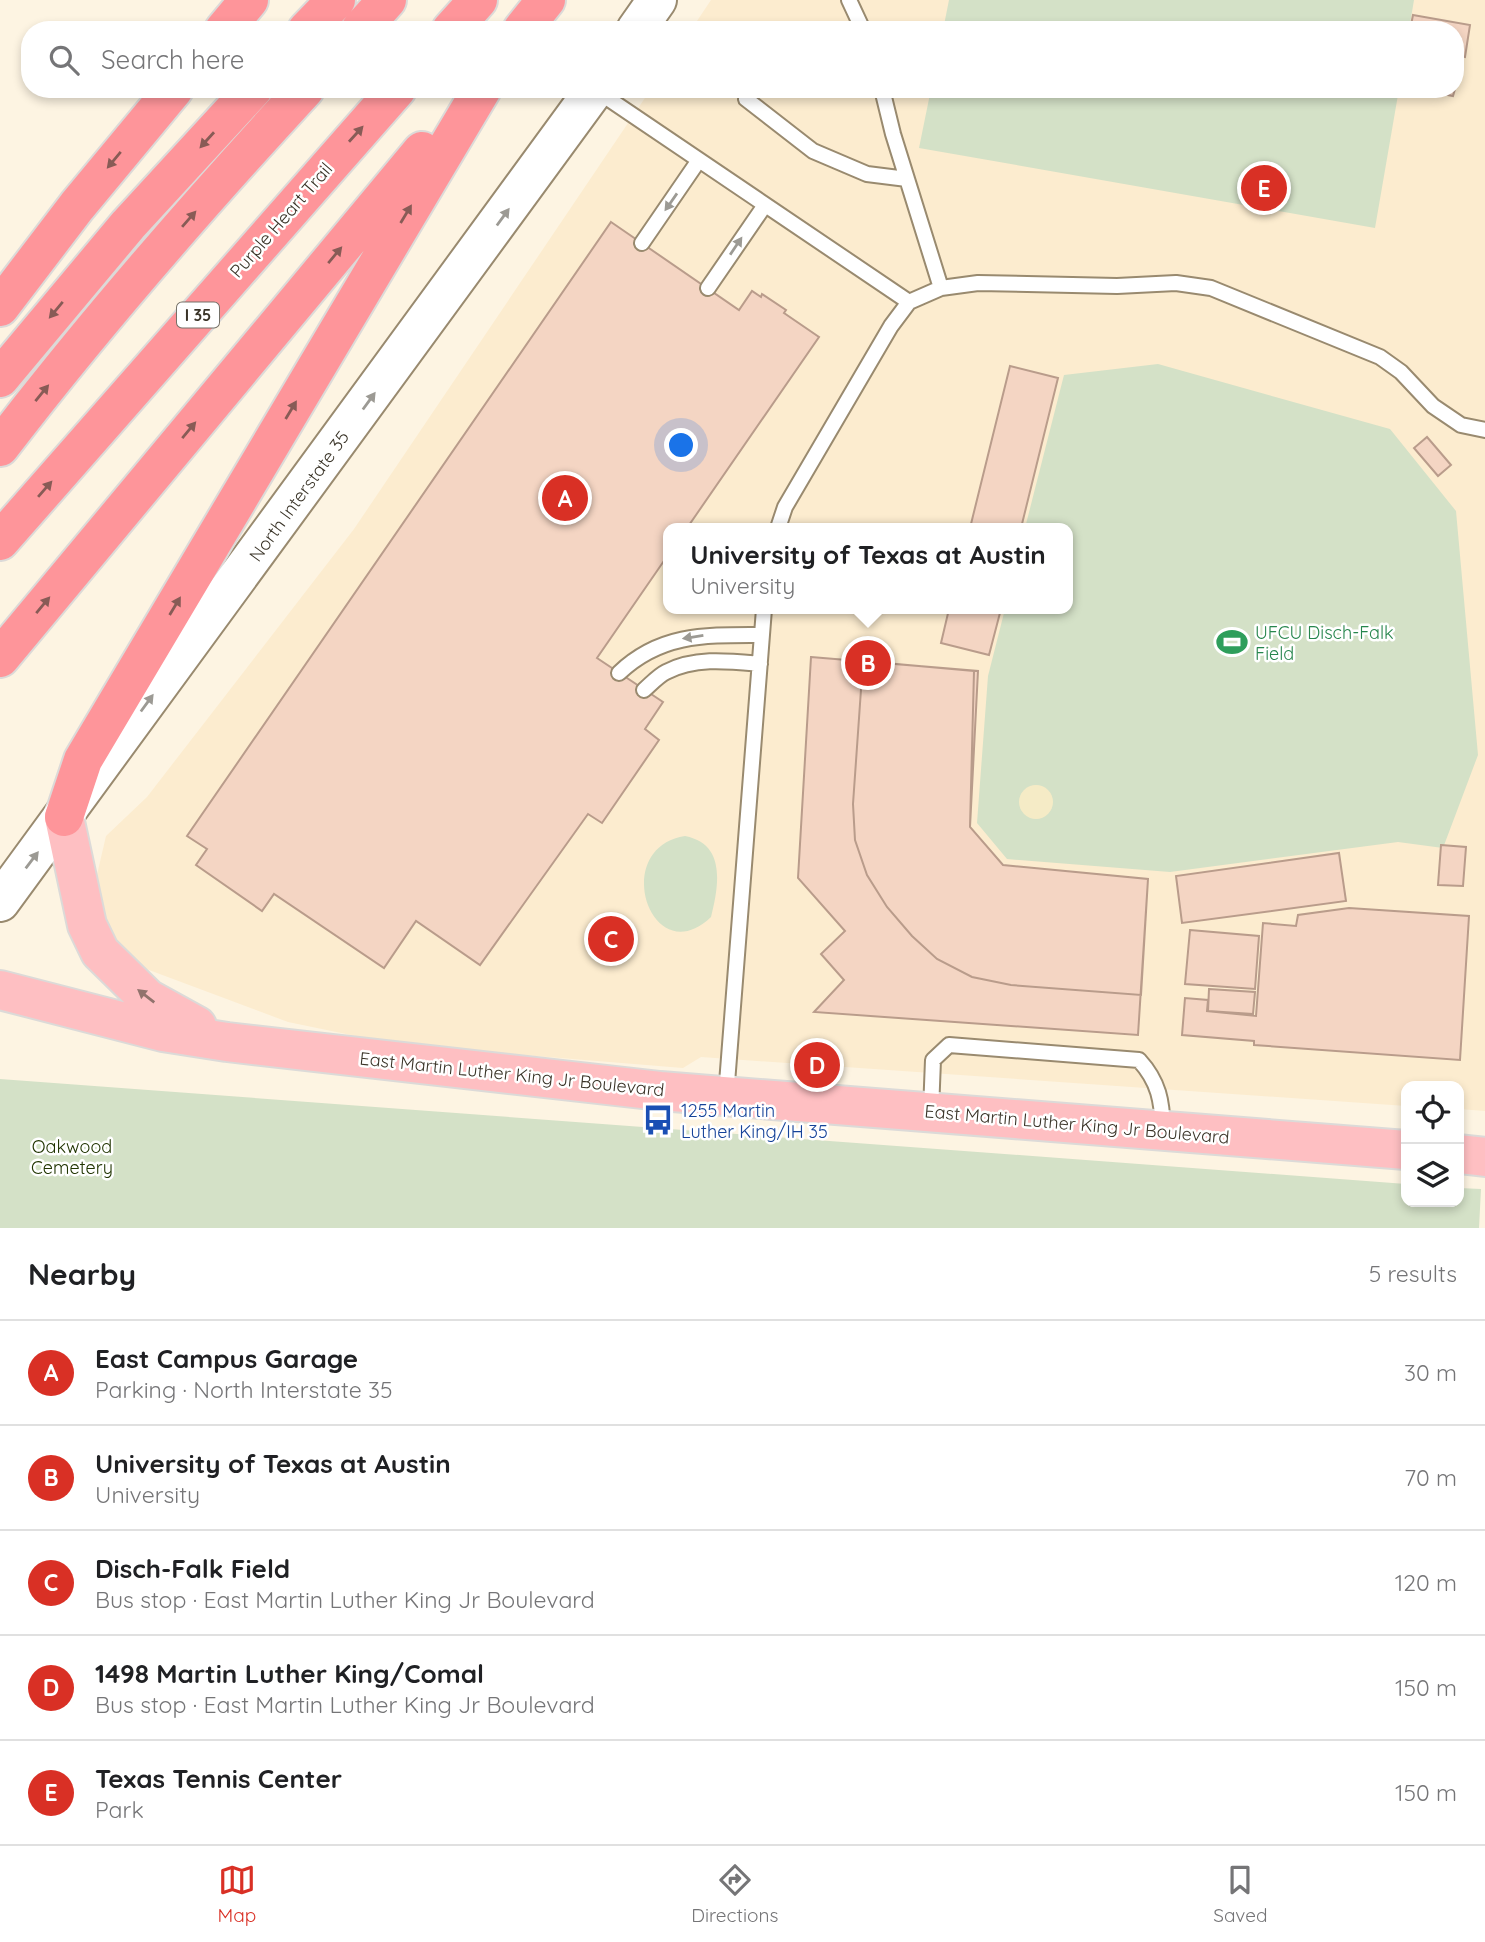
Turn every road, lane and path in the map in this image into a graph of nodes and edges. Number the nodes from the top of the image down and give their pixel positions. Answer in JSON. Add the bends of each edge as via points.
{"nodes":[{"id":1,"x":249,"y":0,"type":"edge"},
{"id":2,"x":336,"y":0,"type":"edge"},
{"id":3,"x":387,"y":0,"type":"edge"},
{"id":4,"x":478,"y":0,"type":"edge"},
{"id":5,"x":546,"y":0,"type":"edge"},
{"id":6,"x":657,"y":0,"type":"edge"},
{"id":7,"x":849,"y":0,"type":"edge"},
{"id":8,"x":232,"y":21,"type":"edge"},
{"id":9,"x":316,"y":21,"type":"edge"},
{"id":10,"x":368,"y":21,"type":"edge"},
{"id":11,"x":459,"y":21,"type":"edge"},
{"id":12,"x":529,"y":21,"type":"edge"},
{"id":13,"x":642,"y":21,"type":"edge"},
{"id":14,"x":859,"y":21,"type":"edge"},
{"id":15,"x":166,"y":98,"type":"edge"},
{"id":16,"x":245,"y":98,"type":"edge"},
{"id":17,"x":297,"y":98,"type":"edge"},
{"id":18,"x":389,"y":98,"type":"edge"},
{"id":19,"x":466,"y":98,"type":"edge"},
{"id":20,"x":477,"y":98,"type":"edge"},
{"id":21,"x":588,"y":98,"type":"edge"},
{"id":22,"x":608,"y":98,"type":"edge"},
{"id":23,"x":884,"y":98,"type":"edge"},
{"id":24,"x":746,"y":99,"type":"dead end"},
{"id":25,"x":699,"y":160,"type":"junction"},
{"id":26,"x":907,"y":179,"type":"junction"},
{"id":27,"x":765,"y":205,"type":"junction"},
{"id":28,"x":642,"y":243,"type":"dead end"},
{"id":29,"x":708,"y":288,"type":"dead end"},
{"id":30,"x":941,"y":288,"type":"junction"},
{"id":31,"x":909,"y":302,"type":"junction"},
{"id":32,"x":0,"y":307,"type":"edge"},
{"id":33,"x":0,"y":378,"type":"edge"},
{"id":34,"x":1485,"y":430,"type":"edge"},
{"id":35,"x":0,"y":447,"type":"edge"},
{"id":36,"x":780,"y":523,"type":"edge"},
{"id":37,"x":0,"y":541,"type":"edge"},
{"id":38,"x":763,"y":614,"type":"edge"},
{"id":39,"x":761,"y":635,"type":"junction"},
{"id":40,"x":0,"y":658,"type":"edge"},
{"id":41,"x":760,"y":664,"type":"junction"},
{"id":42,"x":619,"y":673,"type":"dead end"},
{"id":43,"x":644,"y":690,"type":"dead end"},
{"id":44,"x":64,"y":817,"type":"junction"},
{"id":45,"x":0,"y":902,"type":"edge"},
{"id":46,"x":0,"y":990,"type":"edge"},
{"id":47,"x":227,"y":1042,"type":"junction"},
{"id":48,"x":726,"y":1096,"type":"junction"},
{"id":49,"x":931,"y":1112,"type":"junction"},
{"id":50,"x":1163,"y":1131,"type":"junction"},
{"id":51,"x":1401,"y":1150,"type":"edge"},
{"id":52,"x":1464,"y":1155,"type":"edge"},
{"id":53,"x":1485,"y":1157,"type":"edge"}],
"edges":[{"from":1,"to":8,"type":"highway"},
{"from":2,"to":9,"type":"highway"},
{"from":3,"to":10,"type":"highway"},
{"from":4,"to":11,"type":"highway"},
{"from":5,"to":12,"type":"highway"},
{"from":6,"to":13,"type":"main road"},
{"from":7,"to":14,"type":"lane"},
{"from":15,"to":32,"type":"highway","one_way":true},
{"from":16,"to":33,"type":"highway","one_way":true,"via":[[128,225]]},
{"from":35,"to":17,"type":"highway","one_way":true,"via":[[187,220]]},
{"from":37,"to":18,"type":"highway","name":"Purple Heart Trail","number":"I 35","one_way":true},
{"from":40,"to":19,"type":"highway","one_way":true},
{"from":44,"to":20,"type":"highway","one_way":true,"via":[[83,760]]},
{"from":44,"to":21,"type":"main road","name":"North Interstate 35","one_way":true},
{"from":22,"to":25,"type":"lane"},
{"from":23,"to":26,"type":"lane"},
{"from":24,"to":26,"type":"lane","via":[[813,152],[867,174]]},
{"from":25,"to":27,"type":"lane"},
{"from":25,"to":28,"type":"lane","one_way":true},
{"from":26,"to":30,"type":"lane"},
{"from":29,"to":27,"type":"lane","one_way":true},
{"from":27,"to":31,"type":"lane"},
{"from":30,"to":31,"type":"lane"},
{"from":30,"to":34,"type":"lane","via":[[978,283],[1176,283],[1211,288],[1380,357],[1452,419]]},
{"from":31,"to":36,"type":"lane"},
{"from":38,"to":39,"type":"lane"},
{"from":39,"to":41,"type":"lane"},
{"from":39,"to":42,"type":"lane","one_way":true,"via":[[676,640],[649,651]]},
{"from":41,"to":43,"type":"lane","via":[[696,662],[664,672]]},
{"from":41,"to":48,"type":"lane"},
{"from":45,"to":44,"type":"main road","name":"North Interstate 35","one_way":true},
{"from":47,"to":44,"type":"main road","one_way":true,"via":[[148,999],[100,952],[87,925]]},
{"from":46,"to":47,"type":"main road","name":"East Martin Luther King Jr Boulevard","via":[[163,1032]]},
{"from":47,"to":48,"type":"main road","name":"East Martin Luther King Jr Boulevard"},
{"from":48,"to":49,"type":"main road","name":"East Martin Luther King Jr Boulevard"},
{"from":49,"to":50,"type":"main road","name":"East Martin Luther King Jr Boulevard"},
{"from":49,"to":50,"type":"lane","via":[[933,1060],[949,1045],[1139,1060],[1152,1074],[1162,1104]]},
{"from":50,"to":51,"type":"main road","name":"East Martin Luther King Jr Boulevard"},
{"from":52,"to":53,"type":"main road"}]}
